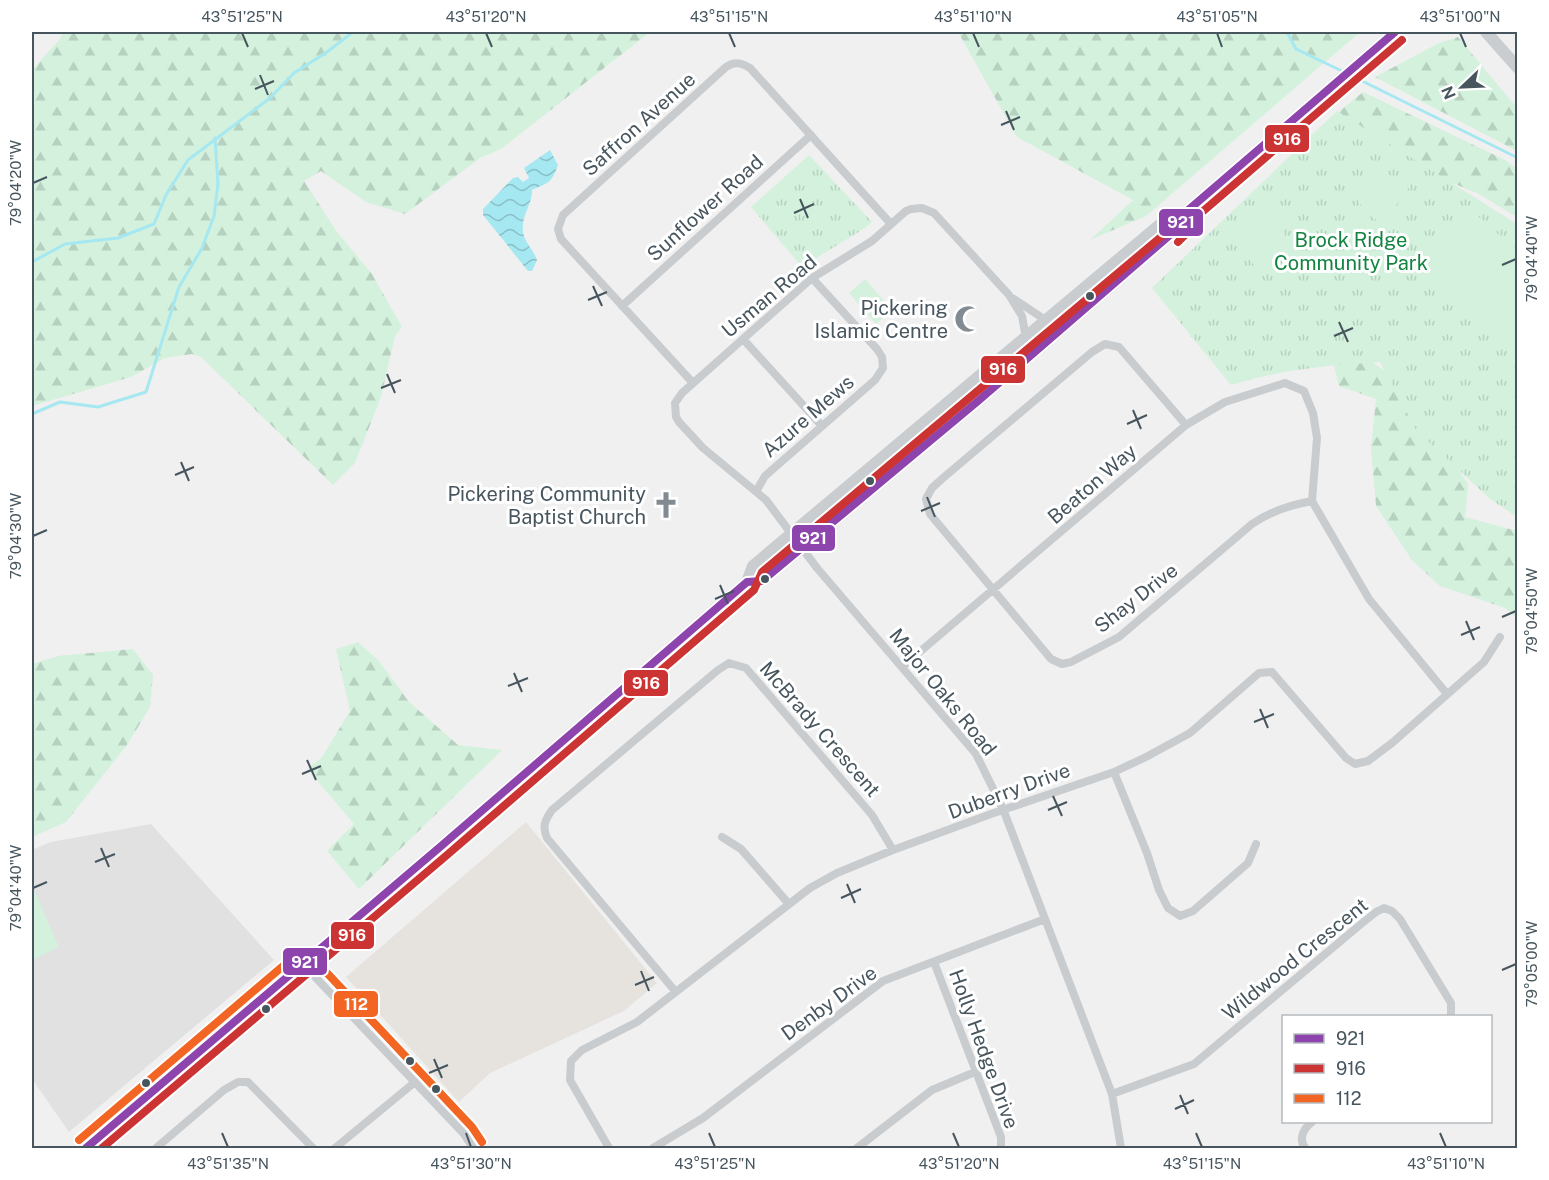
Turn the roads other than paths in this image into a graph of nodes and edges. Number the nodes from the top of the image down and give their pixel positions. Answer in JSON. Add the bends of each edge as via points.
{"nodes":[{"id":1,"x":1395,"y":32,"type":"edge"},
{"id":2,"x":1486,"y":32,"type":"edge"},
{"id":3,"x":1518,"y":68,"type":"edge"},
{"id":4,"x":810,"y":135,"type":"junction"},
{"id":5,"x":1186,"y":212,"type":"junction"},
{"id":6,"x":891,"y":224,"type":"junction"},
{"id":7,"x":812,"y":278,"type":"junction"},
{"id":8,"x":1009,"y":295,"type":"junction"},
{"id":9,"x":622,"y":306,"type":"junction"},
{"id":10,"x":1047,"y":321,"type":"junction"},
{"id":11,"x":1026,"y":338,"type":"junction"},
{"id":12,"x":743,"y":339,"type":"junction"},
{"id":13,"x":1042,"y":347,"type":"junction"},
{"id":14,"x":693,"y":383,"type":"junction"},
{"id":15,"x":1186,"y":425,"type":"junction"},
{"id":16,"x":822,"y":426,"type":"junction"},
{"id":17,"x":757,"y":490,"type":"junction"},
{"id":18,"x":1312,"y":501,"type":"junction"},
{"id":19,"x":793,"y":533,"type":"junction"},
{"id":20,"x":802,"y":548,"type":"junction"},
{"id":21,"x":747,"y":582,"type":"junction"},
{"id":22,"x":994,"y":590,"type":"junction"},
{"id":23,"x":1500,"y":636,"type":"dead end"},
{"id":24,"x":902,"y":667,"type":"junction"},
{"id":25,"x":1448,"y":694,"type":"junction"},
{"id":26,"x":1114,"y":772,"type":"junction"},
{"id":27,"x":1003,"y":809,"type":"junction"},
{"id":28,"x":722,"y":837,"type":"dead end"},
{"id":29,"x":1256,"y":844,"type":"dead end"},
{"id":30,"x":893,"y":850,"type":"junction"},
{"id":31,"x":788,"y":903,"type":"junction"},
{"id":32,"x":1045,"y":919,"type":"junction"},
{"id":33,"x":934,"y":962,"type":"junction"},
{"id":34,"x":303,"y":963,"type":"junction"},
{"id":35,"x":675,"y":991,"type":"junction"},
{"id":36,"x":1451,"y":1015,"type":"edge"},
{"id":37,"x":975,"y":1072,"type":"junction"},
{"id":38,"x":415,"y":1082,"type":"junction"},
{"id":39,"x":1112,"y":1094,"type":"junction"},
{"id":40,"x":1311,"y":1123,"type":"edge"},
{"id":41,"x":86,"y":1149,"type":"edge"},
{"id":42,"x":156,"y":1149,"type":"edge"},
{"id":43,"x":313,"y":1149,"type":"edge"},
{"id":44,"x":335,"y":1149,"type":"edge"},
{"id":45,"x":472,"y":1149,"type":"edge"},
{"id":46,"x":609,"y":1149,"type":"edge"},
{"id":47,"x":653,"y":1149,"type":"edge"},
{"id":48,"x":857,"y":1149,"type":"edge"},
{"id":49,"x":1001,"y":1149,"type":"edge"},
{"id":50,"x":1121,"y":1149,"type":"edge"},
{"id":51,"x":1305,"y":1149,"type":"edge"}],
"edges":[{"from":1,"to":5,"type":"main road"},
{"from":2,"to":3,"type":"main road"},
{"from":4,"to":6,"type":"street","name":"Saffron Avenue"},
{"from":4,"to":9,"type":"street","name":"Sunflower Road"},
{"from":4,"to":9,"type":"street","name":"Saffron Avenue","via":[[750,68],[731,64],[563,215],[558,229],[561,239]]},
{"from":5,"to":10,"type":"main road","via":[[1169,217]]},
{"from":5,"to":13,"type":"main road","via":[[1178,228]]},
{"from":6,"to":7,"type":"street","name":"Usman Road","via":[[872,241]]},
{"from":6,"to":8,"type":"street","name":"Usman Road","via":[[911,208],[928,209]]},
{"from":7,"to":12,"type":"street","name":"Usman Road"},
{"from":7,"to":16,"type":"street","name":"Azure Mews","via":[[877,349],[883,368],[875,380]]},
{"from":8,"to":10,"type":"street","name":"Usman Road"},
{"from":8,"to":11,"type":"street","name":"Usman Road","via":[[1022,316]]},
{"from":9,"to":14,"type":"street","name":"Saffron Avenue"},
{"from":10,"to":11,"type":"main road"},
{"from":10,"to":13,"type":"main road"},
{"from":11,"to":19,"type":"main road"},
{"from":12,"to":14,"type":"street","name":"Usman Road"},
{"from":12,"to":16,"type":"street"},
{"from":13,"to":20,"type":"main road"},
{"from":14,"to":17,"type":"street","name":"Usman Road","via":[[675,403],[676,417],[722,464]]},
{"from":15,"to":18,"type":"street","name":"Beaton Way","via":[[1225,402],[1286,383],[1304,391],[1317,438]]},
{"from":15,"to":22,"type":"street","name":"Beaton Way"},
{"from":15,"to":22,"type":"street","name":"Shay Drive","via":[[1119,347],[1105,344],[943,478],[926,500],[930,514]]},
{"from":16,"to":17,"type":"street","name":"Azure Mews","via":[[765,476]]},
{"from":17,"to":19,"type":"street","name":"Major Oaks Road"},
{"from":18,"to":22,"type":"street","name":"Shay Drive","via":[[1269,512],[1119,637],[1071,662],[1062,664],[1051,659]]},
{"from":18,"to":25,"type":"street","via":[[1369,599]]},
{"from":19,"to":20,"type":"street","name":"Major Oaks Road"},
{"from":19,"to":21,"type":"main road","via":[[753,566]]},
{"from":20,"to":21,"type":"main road","via":[[762,581]]},
{"from":20,"to":24,"type":"street","name":"Major Oaks Road"},
{"from":21,"to":34,"type":"main road"},
{"from":22,"to":24,"type":"street","name":"Beaton Way"},
{"from":23,"to":25,"type":"street","name":"Duberry Drive","via":[[1484,662]]},
{"from":24,"to":27,"type":"street","name":"Major Oaks Road","via":[[976,754]]},
{"from":25,"to":26,"type":"street","name":"Duberry Drive","via":[[1368,761],[1355,764],[1272,672],[1260,673],[1190,733]]},
{"from":26,"to":27,"type":"street","name":"Duberry Drive"},
{"from":26,"to":29,"type":"street","via":[[1159,890],[1168,908],[1180,916],[1193,911],[1248,863]]},
{"from":27,"to":30,"type":"street","name":"Duberry Drive"},
{"from":27,"to":32,"type":"street","name":"Major Oaks Road"},
{"from":28,"to":31,"type":"street","via":[[741,849]]},
{"from":30,"to":31,"type":"street","name":"Duberry Drive","via":[[837,873]]},
{"from":30,"to":35,"type":"street","name":"McBrady Crescent","via":[[872,815],[746,668],[729,663],[718,670],[552,810],[543,829]]},
{"from":31,"to":35,"type":"street","name":"Duberry Drive"},
{"from":32,"to":33,"type":"street","name":"Denby Drive"},
{"from":32,"to":39,"type":"street","name":"Major Oaks Road"},
{"from":33,"to":37,"type":"street","name":"Holly Hedge Drive"},
{"from":33,"to":47,"type":"street","name":"Denby Drive","via":[[883,981],[703,1118]]},
{"from":34,"to":38,"type":"street"},
{"from":34,"to":41,"type":"main road"},
{"from":35,"to":46,"type":"street","name":"Duberry Drive","via":[[637,1022],[582,1050],[571,1061],[570,1080]]},
{"from":36,"to":39,"type":"street","name":"Wildwood Crescent","via":[[1450,1003],[1400,919],[1384,908],[1194,1064]]},
{"from":37,"to":48,"type":"street","via":[[932,1090]]},
{"from":37,"to":49,"type":"street","name":"Holly Hedge Drive","via":[[1001,1137]]},
{"from":38,"to":44,"type":"street"},
{"from":38,"to":45,"type":"street","via":[[464,1134]]},
{"from":39,"to":50,"type":"street","name":"Major Oaks Road"},
{"from":40,"to":51,"type":"street","via":[[1304,1128],[1302,1137]]},
{"from":42,"to":43,"type":"street","via":[[224,1090],[238,1082],[248,1082]]}]}
